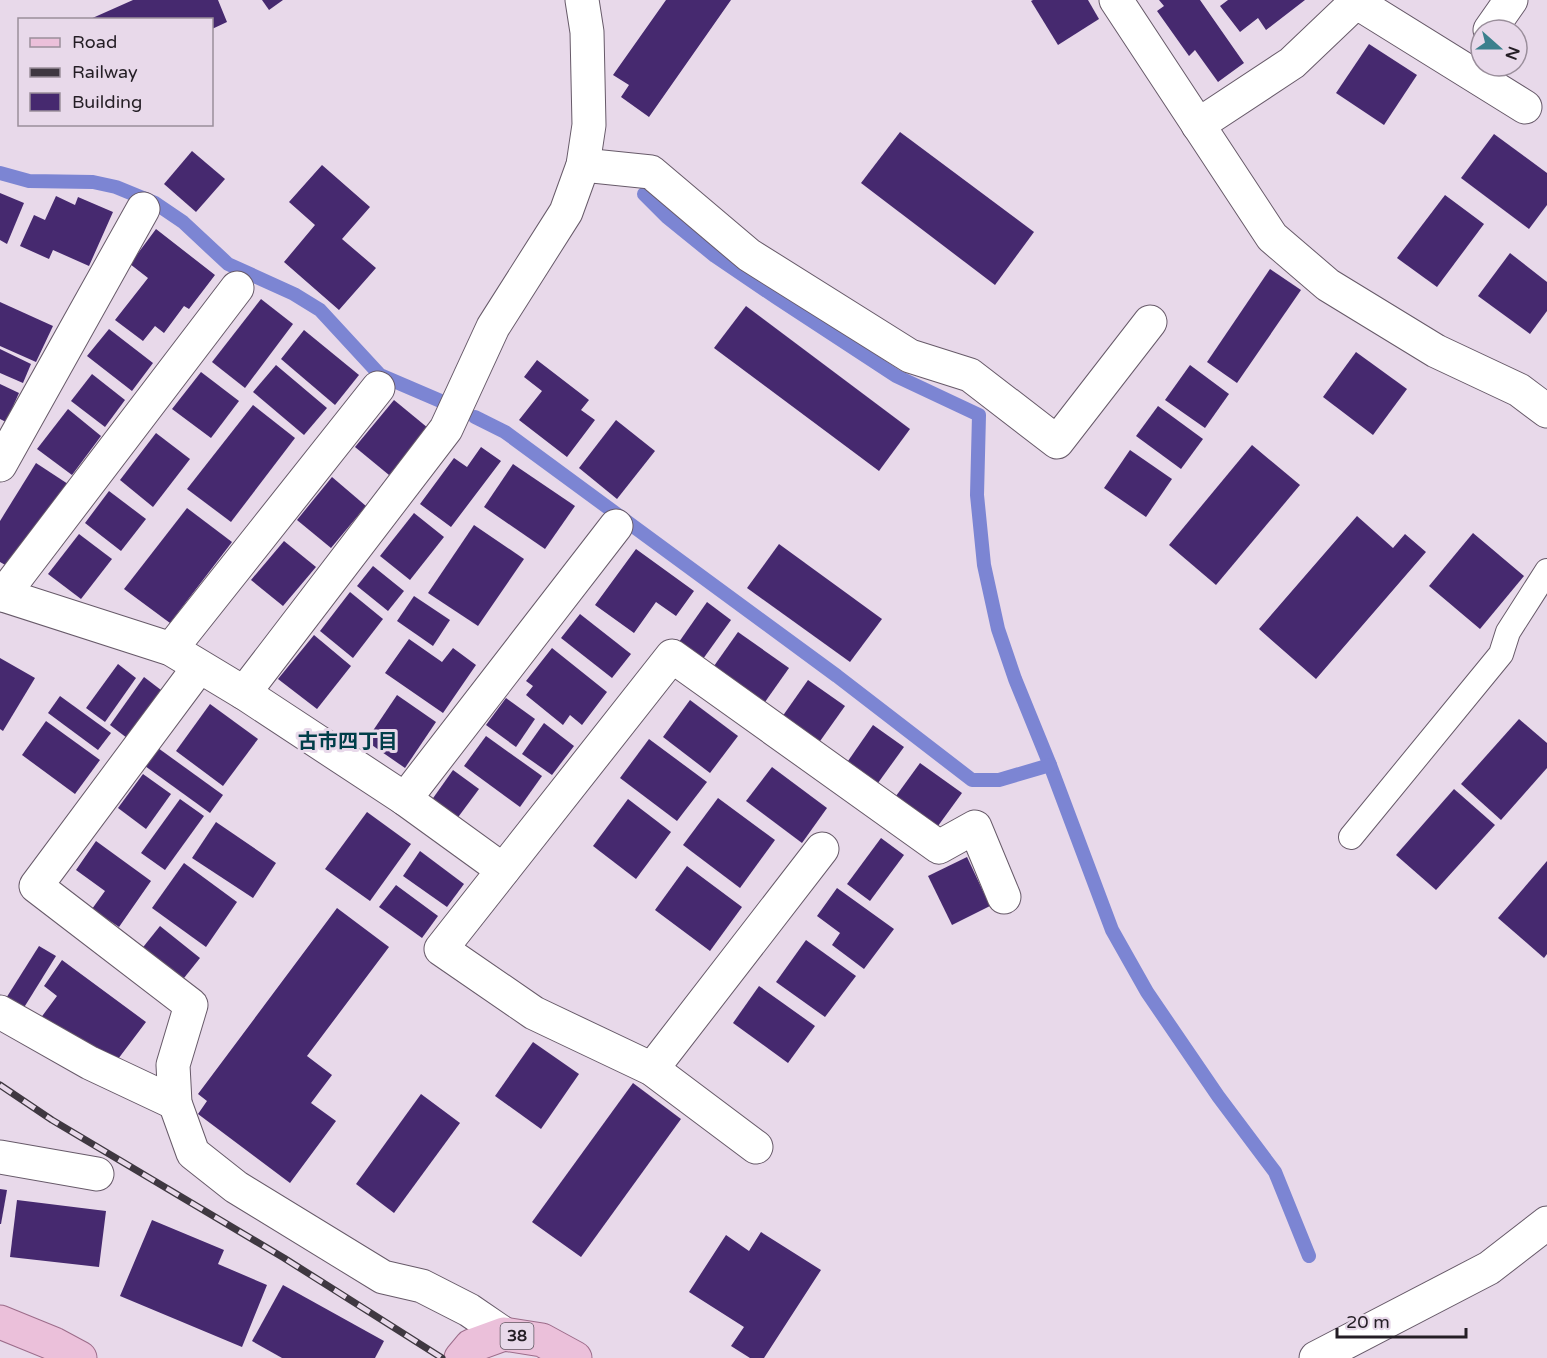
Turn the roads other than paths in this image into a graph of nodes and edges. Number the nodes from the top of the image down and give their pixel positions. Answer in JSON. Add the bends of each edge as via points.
{"nodes":[{"id":1,"x":582,"y":0,"type":"edge"},
{"id":2,"x":1116,"y":0,"type":"edge"},
{"id":3,"x":1511,"y":0,"type":"edge"},
{"id":4,"x":1498,"y":18,"type":"edge"},
{"id":5,"x":1469,"y":55,"type":"edge"},
{"id":6,"x":1495,"y":78,"type":"edge"},
{"id":7,"x":1526,"y":107,"type":"dead end"},
{"id":8,"x":1198,"y":125,"type":"junction"},
{"id":9,"x":583,"y":165,"type":"junction"},
{"id":10,"x":143,"y":209,"type":"dead end"},
{"id":11,"x":237,"y":288,"type":"dead end"},
{"id":12,"x":1150,"y":322,"type":"dead end"},
{"id":13,"x":378,"y":388,"type":"dead end"},
{"id":14,"x":1547,"y":411,"type":"edge"},
{"id":15,"x":0,"y":465,"type":"edge"},
{"id":16,"x":616,"y":526,"type":"dead end"},
{"id":17,"x":1547,"y":571,"type":"edge"},
{"id":18,"x":1,"y":595,"type":"edge"},
{"id":19,"x":171,"y":649,"type":"junction"},
{"id":20,"x":199,"y":667,"type":"junction"},
{"id":21,"x":244,"y":693,"type":"junction"},
{"id":22,"x":405,"y":799,"type":"junction"},
{"id":23,"x":1351,"y":837,"type":"dead end"},
{"id":24,"x":822,"y":849,"type":"dead end"},
{"id":25,"x":503,"y":870,"type":"junction"},
{"id":26,"x":1005,"y":897,"type":"dead end"},
{"id":27,"x":0,"y":1012,"type":"edge"},
{"id":28,"x":652,"y":1069,"type":"junction"},
{"id":29,"x":176,"y":1103,"type":"junction"},
{"id":30,"x":756,"y":1147,"type":"dead end"},
{"id":31,"x":0,"y":1157,"type":"edge"},
{"id":32,"x":97,"y":1174,"type":"dead end"},
{"id":33,"x":1547,"y":1223,"type":"edge"},
{"id":34,"x":0,"y":1322,"type":"edge"},
{"id":35,"x":504,"y":1334,"type":"junction"},
{"id":36,"x":80,"y":1358,"type":"edge"},
{"id":37,"x":461,"y":1358,"type":"edge"},
{"id":38,"x":575,"y":1358,"type":"edge"},
{"id":39,"x":1316,"y":1358,"type":"edge"}],
"edges":[{"from":1,"to":9,"type":"street","via":[[587,33],[589,125]]},
{"from":2,"to":8,"type":"street"},
{"from":3,"to":4,"type":"street"},
{"from":5,"to":8,"type":"street","via":[[1356,2],[1292,63]]},
{"from":6,"to":7,"type":"street"},
{"from":8,"to":14,"type":"street","via":[[1272,237],[1329,285],[1436,351],[1519,390]]},
{"from":9,"to":12,"type":"street","via":[[651,172],[750,255],[910,356],[970,375],[1057,442]]},
{"from":9,"to":21,"type":"street","via":[[566,212],[493,327],[446,429]]},
{"from":10,"to":15,"type":"street"},
{"from":11,"to":18,"type":"street"},
{"from":13,"to":19,"type":"street"},
{"from":16,"to":22,"type":"street"},
{"from":17,"to":23,"type":"lane","via":[[1508,632],[1501,654]]},
{"from":18,"to":19,"type":"street"},
{"from":19,"to":20,"type":"street"},
{"from":20,"to":21,"type":"street"},
{"from":20,"to":29,"type":"street","via":[[36,886],[191,1005],[173,1065]]},
{"from":21,"to":22,"type":"street"},
{"from":22,"to":25,"type":"street"},
{"from":24,"to":28,"type":"street"},
{"from":25,"to":26,"type":"street","via":[[672,656],[939,847],[975,827]]},
{"from":25,"to":28,"type":"street","via":[[441,949],[534,1013]]},
{"from":27,"to":29,"type":"street","via":[[90,1063]]},
{"from":28,"to":30,"type":"street"},
{"from":29,"to":35,"type":"street","via":[[193,1153],[236,1187],[383,1277],[422,1286],[469,1310]]},
{"from":31,"to":32,"type":"street"},
{"from":33,"to":39,"type":"street","via":[[1488,1268]]},
{"from":34,"to":36,"type":"main road"},
{"from":35,"to":37,"type":"main road","number":"38","via":[[471,1346]]},
{"from":35,"to":38,"type":"main road","number":"38","via":[[542,1340]]}]}
